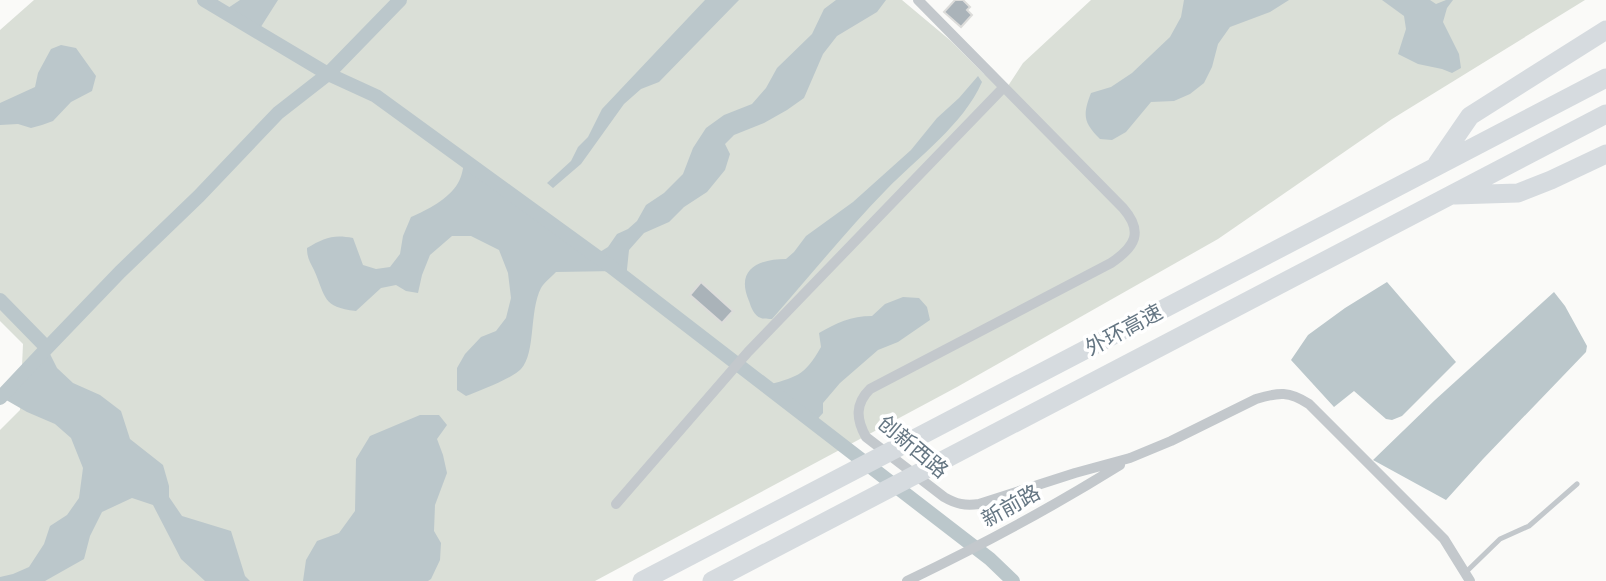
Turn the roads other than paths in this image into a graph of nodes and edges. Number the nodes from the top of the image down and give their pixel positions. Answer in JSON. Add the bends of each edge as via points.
{"nodes":[{"id":1,"x":918,"y":0,"type":"edge"},
{"id":2,"x":1606,"y":30,"type":"edge"},
{"id":3,"x":1606,"y":78,"type":"edge"},
{"id":4,"x":1003,"y":88,"type":"junction"},
{"id":5,"x":1606,"y":114,"type":"edge"},
{"id":6,"x":1606,"y":153,"type":"edge"},
{"id":7,"x":1436,"y":167,"type":"junction"},
{"id":8,"x":1450,"y":195,"type":"junction"},
{"id":9,"x":1130,"y":458,"type":"junction"},
{"id":10,"x":1577,"y":484,"type":"dead end"},
{"id":11,"x":616,"y":504,"type":"dead end"},
{"id":12,"x":1468,"y":577,"type":"edge"},
{"id":13,"x":642,"y":581,"type":"edge"},
{"id":14,"x":712,"y":581,"type":"edge"},
{"id":15,"x":907,"y":581,"type":"edge"}],
"edges":[{"from":1,"to":4,"type":"street","name":"创新西路"},
{"from":2,"to":7,"type":"highway","via":[[1470,116]]},
{"from":3,"to":7,"type":"highway","name":"外环高速"},
{"from":4,"to":9,"type":"street","name":"创新西路","via":[[1131,217],[1133,243],[1111,263],[870,389],[858,406],[860,427],[866,437],[944,497],[966,506]]},
{"from":4,"to":11,"type":"street","via":[[748,352]]},
{"from":5,"to":8,"type":"highway","name":"外环高速"},
{"from":6,"to":8,"type":"highway","via":[[1518,193]]},
{"from":7,"to":13,"type":"highway","name":"外环高速"},
{"from":8,"to":14,"type":"highway","name":"外环高速"},
{"from":9,"to":12,"type":"street","name":"创新西路","via":[[1256,399],[1284,393],[1296,396],[1444,539]]},
{"from":9,"to":15,"type":"street","name":"新前路","via":[[1000,535]]},
{"from":10,"to":12,"type":"lane","via":[[1529,526],[1500,539]]}]}
